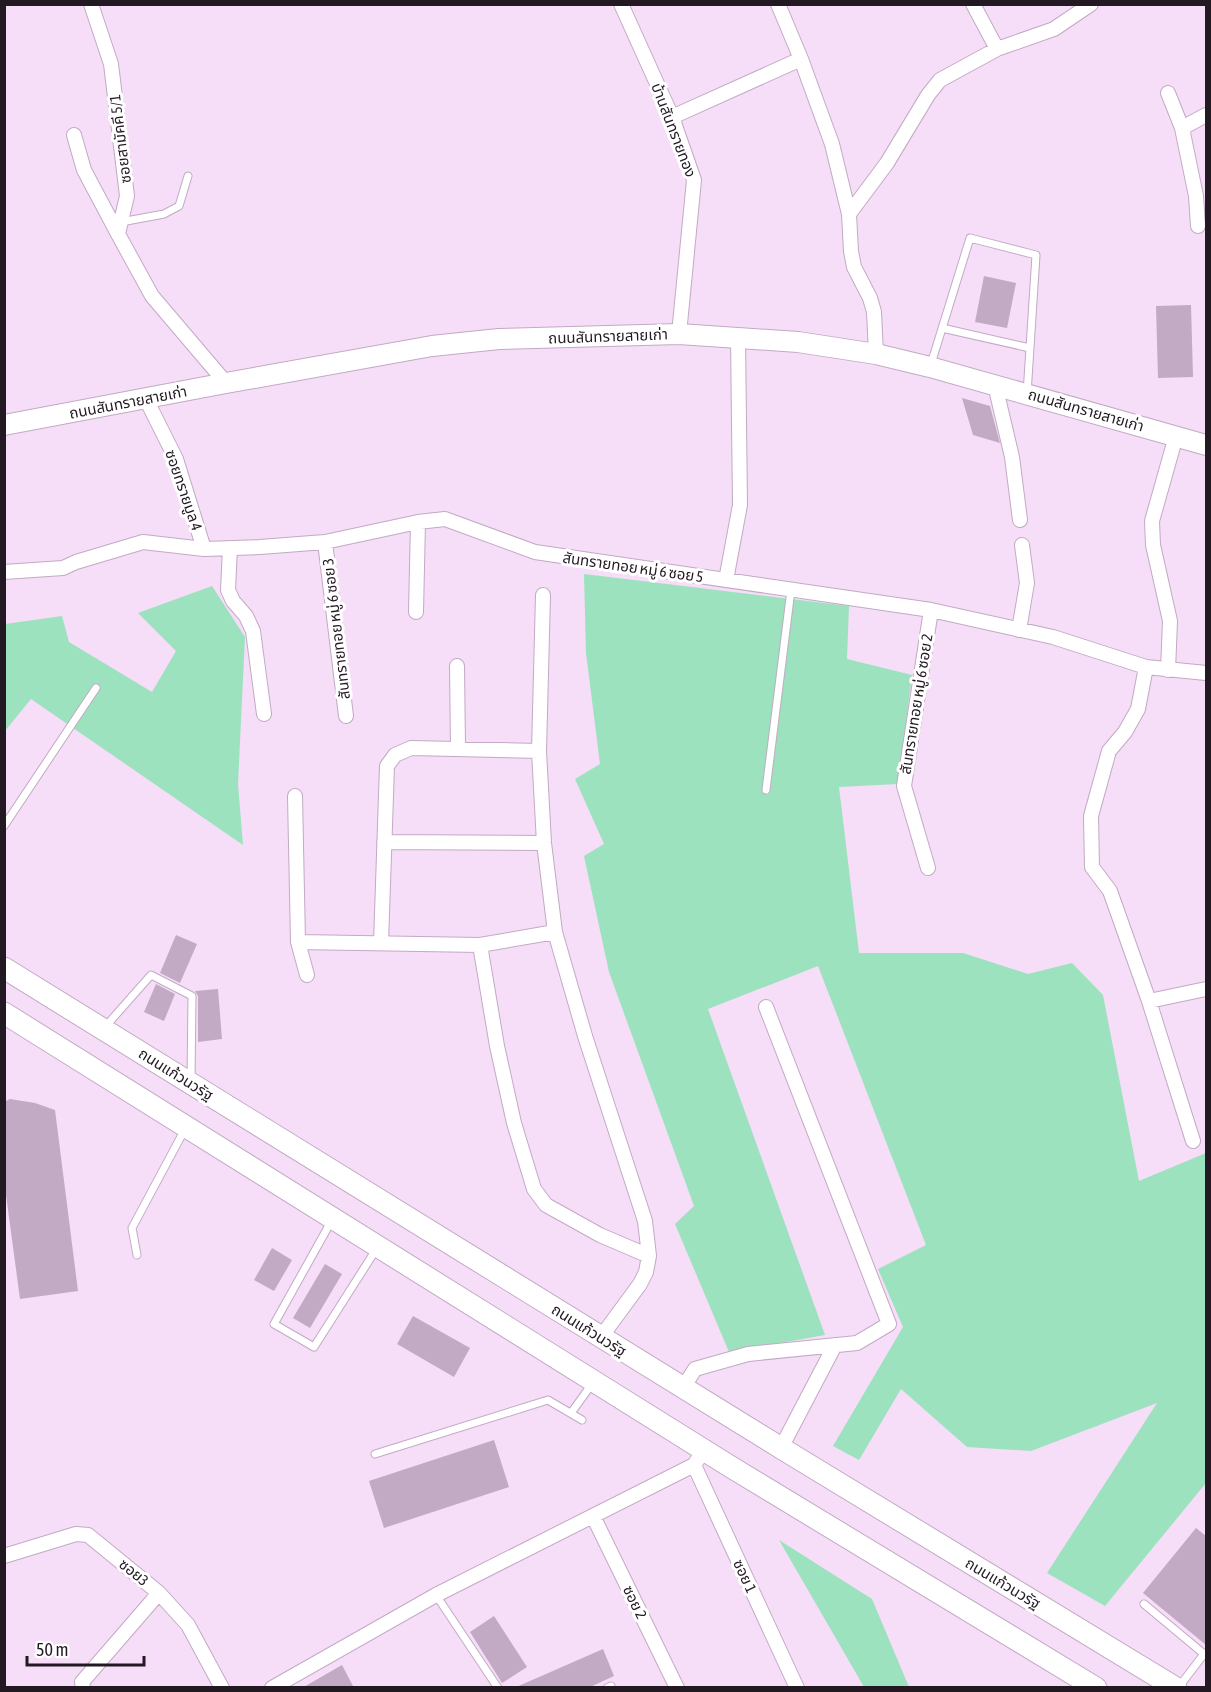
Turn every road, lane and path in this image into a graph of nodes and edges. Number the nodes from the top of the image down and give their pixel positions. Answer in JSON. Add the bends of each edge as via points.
{"nodes":[{"id":1,"x":91,"y":4,"type":"edge"},
{"id":2,"x":621,"y":4,"type":"edge"},
{"id":3,"x":778,"y":4,"type":"edge"},
{"id":4,"x":1091,"y":4,"type":"edge"},
{"id":5,"x":974,"y":5,"type":"edge"},
{"id":6,"x":997,"y":49,"type":"junction"},
{"id":7,"x":801,"y":59,"type":"junction"},
{"id":8,"x":1168,"y":93,"type":"dead end"},
{"id":9,"x":1206,"y":115,"type":"edge"},
{"id":10,"x":672,"y":117,"type":"junction"},
{"id":11,"x":1182,"y":128,"type":"junction"},
{"id":12,"x":74,"y":135,"type":"dead end"},
{"id":13,"x":188,"y":176,"type":"dead end"},
{"id":14,"x":1201,"y":196,"type":"edge"},
{"id":15,"x":849,"y":214,"type":"junction"},
{"id":16,"x":1198,"y":226,"type":"dead end"},
{"id":17,"x":119,"y":228,"type":"junction"},
{"id":18,"x":942,"y":327,"type":"junction"},
{"id":19,"x":679,"y":334,"type":"junction"},
{"id":20,"x":738,"y":338,"type":"junction"},
{"id":21,"x":1030,"y":348,"type":"junction"},
{"id":22,"x":876,"y":354,"type":"junction"},
{"id":23,"x":930,"y":367,"type":"junction"},
{"id":24,"x":226,"y":383,"type":"junction"},
{"id":25,"x":995,"y":385,"type":"junction"},
{"id":26,"x":1027,"y":393,"type":"junction"},
{"id":27,"x":146,"y":399,"type":"junction"},
{"id":28,"x":4,"y":425,"type":"edge"},
{"id":29,"x":1176,"y":436,"type":"junction"},
{"id":30,"x":1206,"y":445,"type":"edge"},
{"id":31,"x":1020,"y":520,"type":"dead end"},
{"id":32,"x":418,"y":522,"type":"junction"},
{"id":33,"x":325,"y":542,"type":"junction"},
{"id":34,"x":1022,"y":545,"type":"dead end"},
{"id":35,"x":230,"y":548,"type":"junction"},
{"id":36,"x":204,"y":549,"type":"junction"},
{"id":37,"x":4,"y":572,"type":"edge"},
{"id":38,"x":726,"y":580,"type":"junction"},
{"id":39,"x":791,"y":590,"type":"junction"},
{"id":40,"x":543,"y":595,"type":"dead end"},
{"id":41,"x":931,"y":610,"type":"junction"},
{"id":42,"x":416,"y":612,"type":"dead end"},
{"id":43,"x":1019,"y":630,"type":"junction"},
{"id":44,"x":457,"y":666,"type":"dead end"},
{"id":45,"x":1146,"y":667,"type":"junction"},
{"id":46,"x":1168,"y":670,"type":"junction"},
{"id":47,"x":1206,"y":673,"type":"edge"},
{"id":48,"x":96,"y":688,"type":"dead end"},
{"id":49,"x":264,"y":714,"type":"dead end"},
{"id":50,"x":346,"y":716,"type":"dead end"},
{"id":51,"x":458,"y":748,"type":"junction"},
{"id":52,"x":539,"y":751,"type":"junction"},
{"id":53,"x":766,"y":790,"type":"dead end"},
{"id":54,"x":296,"y":796,"type":"dead end"},
{"id":55,"x":4,"y":826,"type":"edge"},
{"id":56,"x":384,"y":842,"type":"junction"},
{"id":57,"x":544,"y":843,"type":"junction"},
{"id":58,"x":928,"y":868,"type":"dead end"},
{"id":59,"x":555,"y":932,"type":"junction"},
{"id":60,"x":298,"y":942,"type":"junction"},
{"id":61,"x":381,"y":943,"type":"junction"},
{"id":62,"x":480,"y":945,"type":"junction"},
{"id":63,"x":4,"y":968,"type":"edge"},
{"id":64,"x":307,"y":975,"type":"dead end"},
{"id":65,"x":1206,"y":989,"type":"edge"},
{"id":66,"x":1149,"y":1001,"type":"junction"},
{"id":67,"x":766,"y":1007,"type":"dead end"},
{"id":68,"x":4,"y":1013,"type":"edge"},
{"id":69,"x":103,"y":1029,"type":"junction"},
{"id":70,"x":191,"y":1083,"type":"junction"},
{"id":71,"x":186,"y":1127,"type":"junction"},
{"id":72,"x":1193,"y":1141,"type":"dead end"},
{"id":73,"x":333,"y":1218,"type":"junction"},
{"id":74,"x":378,"y":1246,"type":"junction"},
{"id":75,"x":137,"y":1255,"type":"dead end"},
{"id":76,"x":649,"y":1256,"type":"junction"},
{"id":77,"x":601,"y":1337,"type":"junction"},
{"id":78,"x":835,"y":1345,"type":"junction"},
{"id":79,"x":594,"y":1381,"type":"junction"},
{"id":80,"x":683,"y":1388,"type":"junction"},
{"id":81,"x":571,"y":1413,"type":"junction"},
{"id":82,"x":582,"y":1420,"type":"dead end"},
{"id":83,"x":781,"y":1448,"type":"junction"},
{"id":84,"x":375,"y":1454,"type":"dead end"},
{"id":85,"x":699,"y":1458,"type":"junction"},
{"id":86,"x":593,"y":1516,"type":"junction"},
{"id":87,"x":4,"y":1556,"type":"edge"},
{"id":88,"x":159,"y":1593,"type":"junction"},
{"id":89,"x":436,"y":1596,"type":"junction"},
{"id":90,"x":1144,"y":1604,"type":"dead end"},
{"id":91,"x":83,"y":1688,"type":"edge"},
{"id":92,"x":222,"y":1688,"type":"edge"},
{"id":93,"x":272,"y":1688,"type":"edge"},
{"id":94,"x":498,"y":1688,"type":"edge"},
{"id":95,"x":677,"y":1688,"type":"edge"},
{"id":96,"x":797,"y":1688,"type":"edge"},
{"id":97,"x":1096,"y":1688,"type":"edge"},
{"id":98,"x":1177,"y":1688,"type":"edge"}],
"edges":[{"from":1,"to":17,"type":"street","name":"ซอยสามัคคี 5/1","via":[[111,64],[127,196]]},
{"from":2,"to":10,"type":"street","name":"บ้านสันทรายทอง"},
{"from":3,"to":7,"type":"street"},
{"from":4,"to":6,"type":"street","via":[[1054,29]]},
{"from":5,"to":6,"type":"street"},
{"from":6,"to":15,"type":"street","via":[[940,80],[888,163]]},
{"from":7,"to":10,"type":"street"},
{"from":7,"to":15,"type":"street","via":[[832,144]]},
{"from":8,"to":11,"type":"street"},
{"from":9,"to":11,"type":"street"},
{"from":10,"to":19,"type":"street","name":"บ้านสันทรายทอง","via":[[694,180]]},
{"from":11,"to":14,"type":"street"},
{"from":12,"to":17,"type":"street","via":[[84,170]]},
{"from":13,"to":17,"type":"lane","via":[[179,206]]},
{"from":14,"to":16,"type":"street"},
{"from":15,"to":22,"type":"street","via":[[855,267],[874,312]]},
{"from":17,"to":24,"type":"street","via":[[152,296]]},
{"from":18,"to":21,"type":"lane"},
{"from":18,"to":21,"type":"lane","via":[[970,238],[1036,255]]},
{"from":18,"to":23,"type":"lane"},
{"from":19,"to":20,"type":"main road","name":"ถนนสันทรายสายเก่า"},
{"from":19,"to":24,"type":"main road","name":"ถนนสันทรายสายเก่า","via":[[511,339],[432,346]]},
{"from":20,"to":22,"type":"main road","name":"ถนนสันทรายสายเก่า"},
{"from":20,"to":38,"type":"street","via":[[740,505]]},
{"from":21,"to":26,"type":"lane"},
{"from":22,"to":23,"type":"main road","name":"ถนนสันทรายสายเก่า"},
{"from":23,"to":25,"type":"main road","name":"ถนนสันทรายสายเก่า"},
{"from":24,"to":27,"type":"main road","name":"ถนนสันทรายสายเก่า"},
{"from":25,"to":26,"type":"main road","name":"ถนนสันทรายสายเก่า"},
{"from":25,"to":31,"type":"street","via":[[1012,457]]},
{"from":26,"to":29,"type":"main road","name":"ถนนสันทรายสายเก่า"},
{"from":27,"to":28,"type":"main road","name":"ถนนสันทรายสายเก่า"},
{"from":27,"to":36,"type":"street","name":"ซอยทรายมูล 4","via":[[176,459]]},
{"from":29,"to":30,"type":"main road","name":"ถนนสันทรายสายเก่า"},
{"from":29,"to":46,"type":"street","via":[[1152,521],[1153,545],[1170,621]]},
{"from":32,"to":33,"type":"street","name":"สันทรายทอย หมู่ 6 ซอย 5"},
{"from":32,"to":38,"type":"street","name":"สันทรายทอย หมู่ 6 ซอย 5","via":[[445,519],[535,552]]},
{"from":32,"to":42,"type":"street"},
{"from":33,"to":35,"type":"street","name":"สันทรายทอย หมู่ 6 ซอย 5"},
{"from":33,"to":50,"type":"street","name":"สันทรายทอย หมู่ 6 ซอย 3"},
{"from":34,"to":43,"type":"street","via":[[1027,583]]},
{"from":35,"to":36,"type":"street","name":"สันทรายทอย หมู่ 6 ซอย 5"},
{"from":35,"to":49,"type":"street","via":[[228,590],[253,631]]},
{"from":36,"to":37,"type":"street","name":"สันทรายทอย หมู่ 6 ซอย 5","via":[[142,542],[63,568]]},
{"from":38,"to":39,"type":"street","name":"สันทรายทอย หมู่ 6 ซอย 5"},
{"from":39,"to":41,"type":"street","name":"สันทรายทอย หมู่ 6 ซอย 5"},
{"from":39,"to":53,"type":"lane"},
{"from":40,"to":52,"type":"street"},
{"from":41,"to":43,"type":"street","name":"สันทรายทอย หมู่ 6 ซอย 5"},
{"from":41,"to":58,"type":"street","name":"สันทรายทอย หมู่ 6 ซอย 2","via":[[903,786]]},
{"from":43,"to":45,"type":"street","name":"สันทรายทอย หมู่ 6 ซอย 5"},
{"from":44,"to":51,"type":"street"},
{"from":45,"to":46,"type":"street","name":"สันทรายทอย หมู่ 6 ซอย 5"},
{"from":45,"to":66,"type":"street","via":[[1138,709],[1109,751],[1091,816],[1092,867],[1110,891]]},
{"from":46,"to":47,"type":"street","name":"สันทรายทอย หมู่ 6 ซอย 5"},
{"from":48,"to":55,"type":"lane"},
{"from":51,"to":52,"type":"street"},
{"from":51,"to":56,"type":"street","via":[[411,748],[391,760],[387,766]]},
{"from":52,"to":57,"type":"street"},
{"from":54,"to":60,"type":"street"},
{"from":56,"to":57,"type":"street"},
{"from":56,"to":61,"type":"street"},
{"from":57,"to":59,"type":"street"},
{"from":59,"to":62,"type":"street"},
{"from":59,"to":76,"type":"street","via":[[645,1221]]},
{"from":60,"to":61,"type":"street"},
{"from":60,"to":64,"type":"street"},
{"from":61,"to":62,"type":"street"},
{"from":62,"to":76,"type":"street","via":[[514,1123],[534,1189],[546,1205]]},
{"from":63,"to":69,"type":"main road","name":"ถนนแก้วนวรัฐ"},
{"from":65,"to":66,"type":"street"},
{"from":66,"to":72,"type":"street"},
{"from":67,"to":78,"type":"street","via":[[889,1324],[857,1343]]},
{"from":68,"to":71,"type":"main road"},
{"from":69,"to":70,"type":"main road","name":"ถนนแก้วนวรัฐ"},
{"from":69,"to":70,"type":"lane","via":[[151,975],[192,996]]},
{"from":70,"to":77,"type":"main road","name":"ถนนแก้วนวรัฐ"},
{"from":71,"to":73,"type":"main road"},
{"from":71,"to":75,"type":"lane","via":[[132,1228]]},
{"from":73,"to":74,"type":"main road"},
{"from":73,"to":74,"type":"lane","via":[[274,1324],[314,1347]]},
{"from":74,"to":79,"type":"main road"},
{"from":76,"to":77,"type":"street","via":[[640,1284]]},
{"from":77,"to":80,"type":"main road","name":"ถนนแก้วนวรัฐ"},
{"from":78,"to":80,"type":"street","via":[[748,1354],[695,1369]]},
{"from":78,"to":83,"type":"street"},
{"from":79,"to":81,"type":"lane"},
{"from":79,"to":85,"type":"main road"},
{"from":80,"to":83,"type":"main road","name":"ถนนแก้วนวรัฐ"},
{"from":81,"to":82,"type":"lane"},
{"from":81,"to":84,"type":"lane","via":[[549,1400]]},
{"from":83,"to":98,"type":"main road","name":"ถนนแก้วนวรัฐ"},
{"from":85,"to":86,"type":"street"},
{"from":85,"to":96,"type":"street","name":"ซอย 1"},
{"from":85,"to":97,"type":"main road"},
{"from":86,"to":89,"type":"street"},
{"from":86,"to":95,"type":"street","name":"ซอย 2"},
{"from":87,"to":88,"type":"street","name":"ซอย3","via":[[76,1534],[88,1535]]},
{"from":88,"to":91,"type":"street","via":[[82,1682]]},
{"from":88,"to":92,"type":"street","name":"ซอย3","via":[[188,1626]]},
{"from":89,"to":93,"type":"street"},
{"from":89,"to":94,"type":"lane"},
{"from":90,"to":98,"type":"lane","via":[[1204,1654]]}]}
